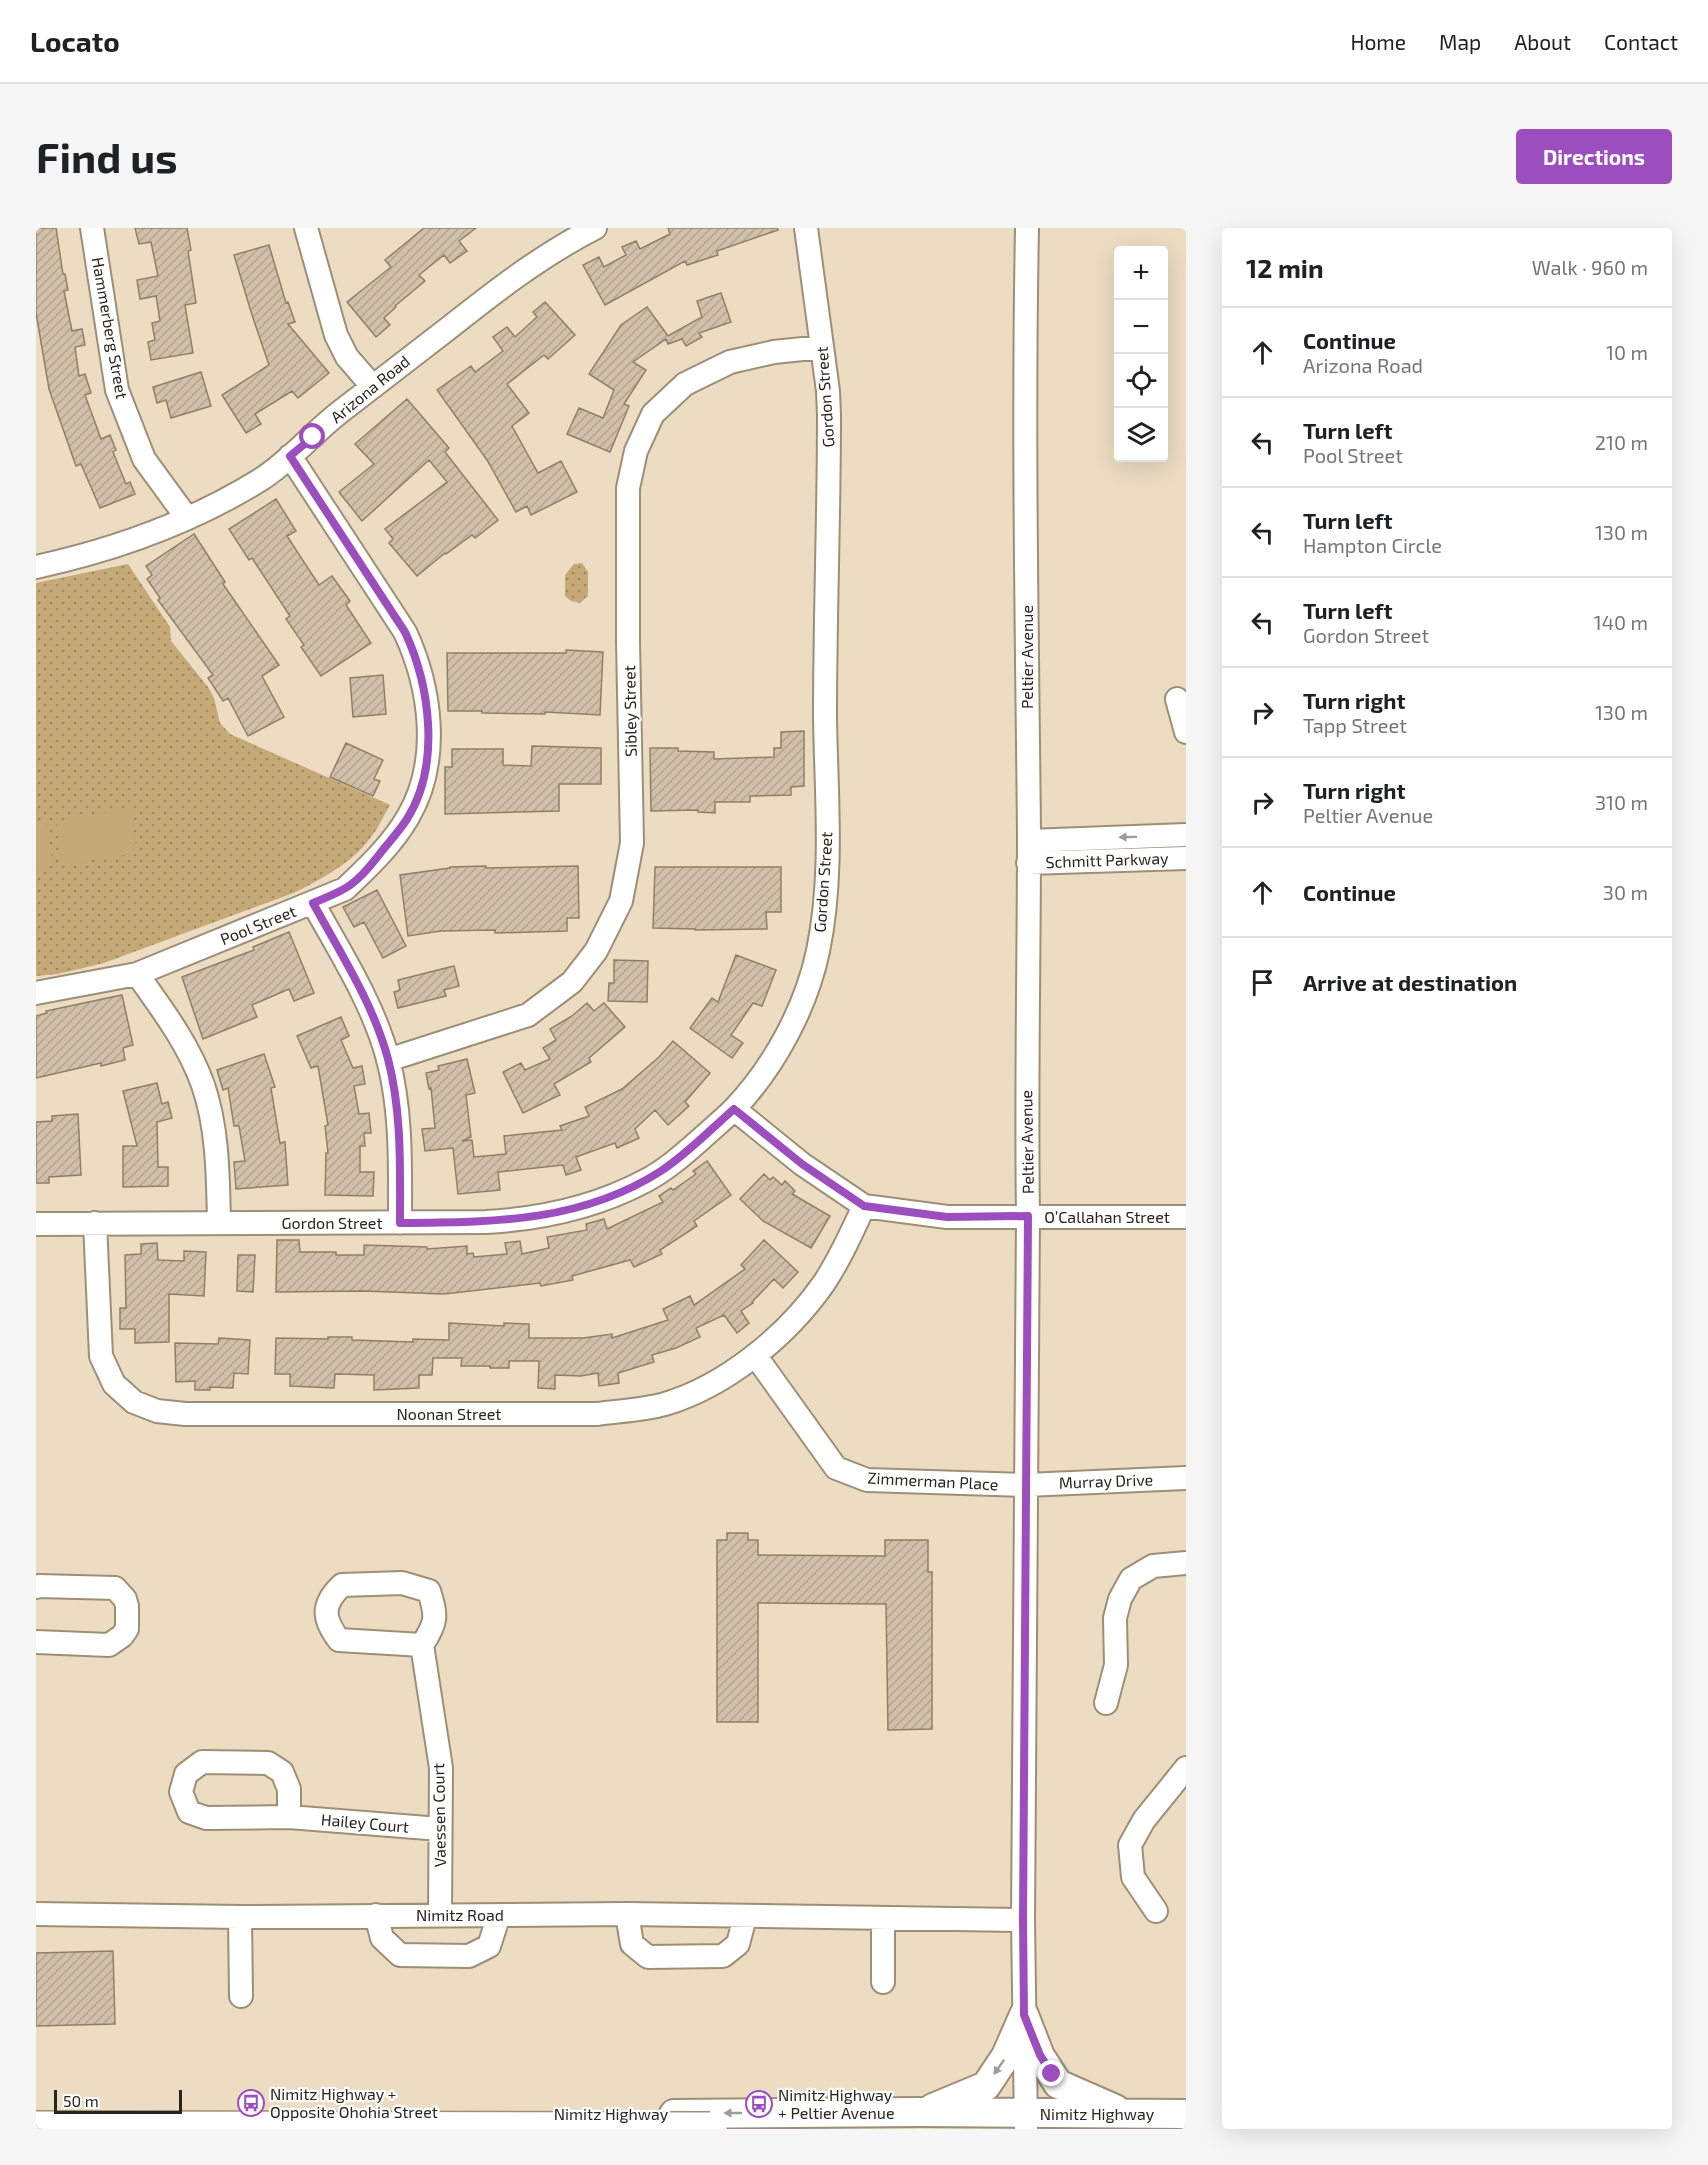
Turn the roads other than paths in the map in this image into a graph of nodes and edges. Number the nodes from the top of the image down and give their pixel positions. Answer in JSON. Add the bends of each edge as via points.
{"nodes":[{"id":1,"x":92,"y":228,"type":"edge"},
{"id":2,"x":306,"y":228,"type":"edge"},
{"id":3,"x":595,"y":228,"type":"edge"},
{"id":4,"x":806,"y":228,"type":"edge"},
{"id":5,"x":1027,"y":228,"type":"edge"},
{"id":6,"x":822,"y":347,"type":"junction"},
{"id":7,"x":373,"y":387,"type":"junction"},
{"id":8,"x":290,"y":456,"type":"junction"},
{"id":9,"x":187,"y":518,"type":"junction"},
{"id":10,"x":36,"y":567,"type":"edge"},
{"id":11,"x":1177,"y":699,"type":"dead end"},
{"id":12,"x":1186,"y":732,"type":"edge"},
{"id":13,"x":1186,"y":835,"type":"edge"},
{"id":14,"x":1028,"y":852,"type":"junction"},
{"id":15,"x":1186,"y":858,"type":"edge"},
{"id":16,"x":313,"y":903,"type":"junction"},
{"id":17,"x":138,"y":974,"type":"junction"},
{"id":18,"x":36,"y":993,"type":"edge"},
{"id":19,"x":388,"y":1060,"type":"junction"},
{"id":20,"x":734,"y":1109,"type":"junction"},
{"id":21,"x":864,"y":1206,"type":"junction"},
{"id":22,"x":1028,"y":1216,"type":"junction"},
{"id":23,"x":1186,"y":1217,"type":"edge"},
{"id":24,"x":219,"y":1223,"type":"junction"},
{"id":25,"x":400,"y":1223,"type":"junction"},
{"id":26,"x":36,"y":1224,"type":"edge"},
{"id":27,"x":95,"y":1224,"type":"junction"},
{"id":28,"x":755,"y":1355,"type":"junction"},
{"id":29,"x":1186,"y":1478,"type":"edge"},
{"id":30,"x":1026,"y":1485,"type":"junction"},
{"id":31,"x":1186,"y":1563,"type":"edge"},
{"id":32,"x":36,"y":1587,"type":"edge"},
{"id":33,"x":36,"y":1642,"type":"edge"},
{"id":34,"x":422,"y":1645,"type":"junction"},
{"id":35,"x":1106,"y":1703,"type":"dead end"},
{"id":36,"x":1186,"y":1768,"type":"edge"},
{"id":37,"x":289,"y":1817,"type":"junction"},
{"id":38,"x":440,"y":1829,"type":"junction"},
{"id":39,"x":1156,"y":1911,"type":"dead end"},
{"id":40,"x":36,"y":1914,"type":"edge"},
{"id":41,"x":627,"y":1914,"type":"junction"},
{"id":42,"x":440,"y":1915,"type":"junction"},
{"id":43,"x":499,"y":1915,"type":"junction"},
{"id":44,"x":376,"y":1916,"type":"junction"},
{"id":45,"x":240,"y":1917,"type":"junction"},
{"id":46,"x":745,"y":1917,"type":"junction"},
{"id":47,"x":883,"y":1919,"type":"junction"},
{"id":48,"x":1023,"y":1920,"type":"junction"},
{"id":49,"x":883,"y":1982,"type":"dead end"},
{"id":50,"x":241,"y":1996,"type":"dead end"},
{"id":51,"x":1024,"y":2015,"type":"junction"},
{"id":52,"x":921,"y":2112,"type":"junction"},
{"id":53,"x":196,"y":2113,"type":"junction"},
{"id":54,"x":36,"y":2114,"type":"edge"},
{"id":55,"x":1126,"y":2114,"type":"junction"},
{"id":56,"x":1186,"y":2114,"type":"edge"},
{"id":57,"x":1026,"y":2121,"type":"edge"},
{"id":58,"x":314,"y":2122,"type":"edge"},
{"id":59,"x":36,"y":2128,"type":"edge"},
{"id":60,"x":222,"y":2129,"type":"edge"},
{"id":61,"x":710,"y":2129,"type":"edge"}],
"edges":[{"from":1,"to":9,"type":"street","name":"Hammerberg Street","via":[[117,390],[144,459]]},
{"from":2,"to":7,"type":"street","via":[[336,335],[347,357]]},
{"from":3,"to":7,"type":"street","name":"Arizona Road","via":[[536,262]]},
{"from":4,"to":6,"type":"street","name":"Gordon Street"},
{"from":5,"to":14,"type":"street","name":"Peltier Avenue"},
{"from":6,"to":19,"type":"street","name":"Sibley Street","via":[[730,362],[684,384],[653,414],[636,451],[628,488],[632,843],[621,901],[596,951],[572,982],[528,1015]]},
{"from":6,"to":20,"type":"street","name":"Gordon Street","via":[[829,416],[825,715],[828,859],[824,914],[818,952],[795,1015],[766,1067]]},
{"from":7,"to":8,"type":"street","name":"Arizona Road"},
{"from":8,"to":9,"type":"street","name":"Arizona Road","via":[[262,479]]},
{"from":8,"to":16,"type":"street","name":"Pool Street","via":[[405,632],[422,676],[428,727],[424,775],[408,817],[369,867],[345,889]]},
{"from":9,"to":10,"type":"street","name":"Arizona Road","via":[[112,547]]},
{"from":11,"to":12,"type":"street"},
{"from":13,"to":14,"type":"street","name":"Schmitt Parkway","one_way":true},
{"from":14,"to":15,"type":"street","name":"Schmitt Parkway"},
{"from":14,"to":22,"type":"street","name":"Peltier Avenue"},
{"from":16,"to":17,"type":"street","name":"Pool Street"},
{"from":16,"to":19,"type":"street","via":[[362,993]]},
{"from":17,"to":18,"type":"street","name":"Pool Street"},
{"from":17,"to":24,"type":"street","via":[[180,1038],[203,1085],[214,1144]]},
{"from":19,"to":25,"type":"street","via":[[398,1124]]},
{"from":20,"to":21,"type":"street","via":[[802,1164]]},
{"from":20,"to":25,"type":"street","name":"Gordon Street","via":[[662,1171],[568,1211],[503,1221]]},
{"from":21,"to":22,"type":"street","name":"O’Callahan Street","via":[[947,1217]]},
{"from":21,"to":28,"type":"street","name":"Noonan Street","via":[[824,1283],[792,1323]]},
{"from":22,"to":23,"type":"street","name":"O’Callahan Street"},
{"from":22,"to":30,"type":"street","name":"Peltier Avenue"},
{"from":24,"to":25,"type":"street","name":"Gordon Street"},
{"from":24,"to":27,"type":"street","name":"Gordon Street"},
{"from":26,"to":27,"type":"street","name":"Gordon Street"},
{"from":27,"to":28,"type":"street","name":"Noonan Street","via":[[101,1356],[114,1384],[134,1402],[157,1411],[597,1414],[665,1404],[706,1387]]},
{"from":28,"to":30,"type":"street","name":"Zimmerman Place","via":[[836,1468],[867,1480]]},
{"from":29,"to":30,"type":"street","name":"Murray Drive"},
{"from":30,"to":48,"type":"street","name":"Peltier Avenue"},
{"from":31,"to":35,"type":"street","via":[[1153,1566],[1131,1580],[1120,1599],[1115,1618],[1116,1665]]},
{"from":32,"to":33,"type":"street","via":[[115,1588],[127,1606],[127,1629],[109,1645]]},
{"from":34,"to":34,"type":"street","via":[[339,1640],[326,1616],[330,1596],[342,1585],[402,1583],[429,1591],[435,1610],[433,1628]]},
{"from":34,"to":38,"type":"street","name":"Vaessen Court","via":[[441,1768]]},
{"from":36,"to":39,"type":"street","via":[[1144,1820],[1130,1845],[1133,1877]]},
{"from":37,"to":37,"type":"street","name":"Hailey Court","via":[[206,1818],[189,1812],[181,1792],[186,1774],[202,1762],[268,1763],[282,1772],[289,1789]]},
{"from":37,"to":38,"type":"street","name":"Hailey Court"},
{"from":38,"to":42,"type":"street","name":"Vaessen Court"},
{"from":40,"to":45,"type":"street","name":"Nimitz Road"},
{"from":41,"to":43,"type":"street","name":"Nimitz Road"},
{"from":41,"to":46,"type":"street","name":"Nimitz Road"},
{"from":41,"to":46,"type":"street","via":[[632,1944],[648,1957],[723,1956],[738,1944]]},
{"from":42,"to":43,"type":"street","name":"Nimitz Road"},
{"from":42,"to":44,"type":"street","name":"Nimitz Road"},
{"from":43,"to":44,"type":"street","via":[[489,1946],[469,1956],[399,1955],[382,1938]]},
{"from":44,"to":45,"type":"street","name":"Nimitz Road"},
{"from":45,"to":50,"type":"street"},
{"from":46,"to":47,"type":"street","name":"Nimitz Road"},
{"from":47,"to":48,"type":"street","name":"Nimitz Road"},
{"from":47,"to":49,"type":"street"},
{"from":48,"to":51,"type":"street","name":"Peltier Avenue"},
{"from":51,"to":52,"type":"main road","one_way":true,"via":[[1006,2056],[986,2086]]},
{"from":51,"to":55,"type":"main road","via":[[1040,2055],[1058,2084]]},
{"from":51,"to":57,"type":"street","name":"Peltier Avenue"},
{"from":52,"to":57,"type":"main road","name":"Nimitz Highway"},
{"from":52,"to":58,"type":"main road","name":"Nimitz Highway","one_way":true},
{"from":53,"to":54,"type":"main road","name":"Nimitz Highway"},
{"from":53,"to":58,"type":"main road","name":"Nimitz Highway"},
{"from":53,"to":60,"type":"main road","via":[[215,2121]]},
{"from":55,"to":56,"type":"main road","name":"Nimitz Highway"},
{"from":55,"to":57,"type":"main road","name":"Nimitz Highway"},
{"from":59,"to":61,"type":"highway","bridge":true}]}
